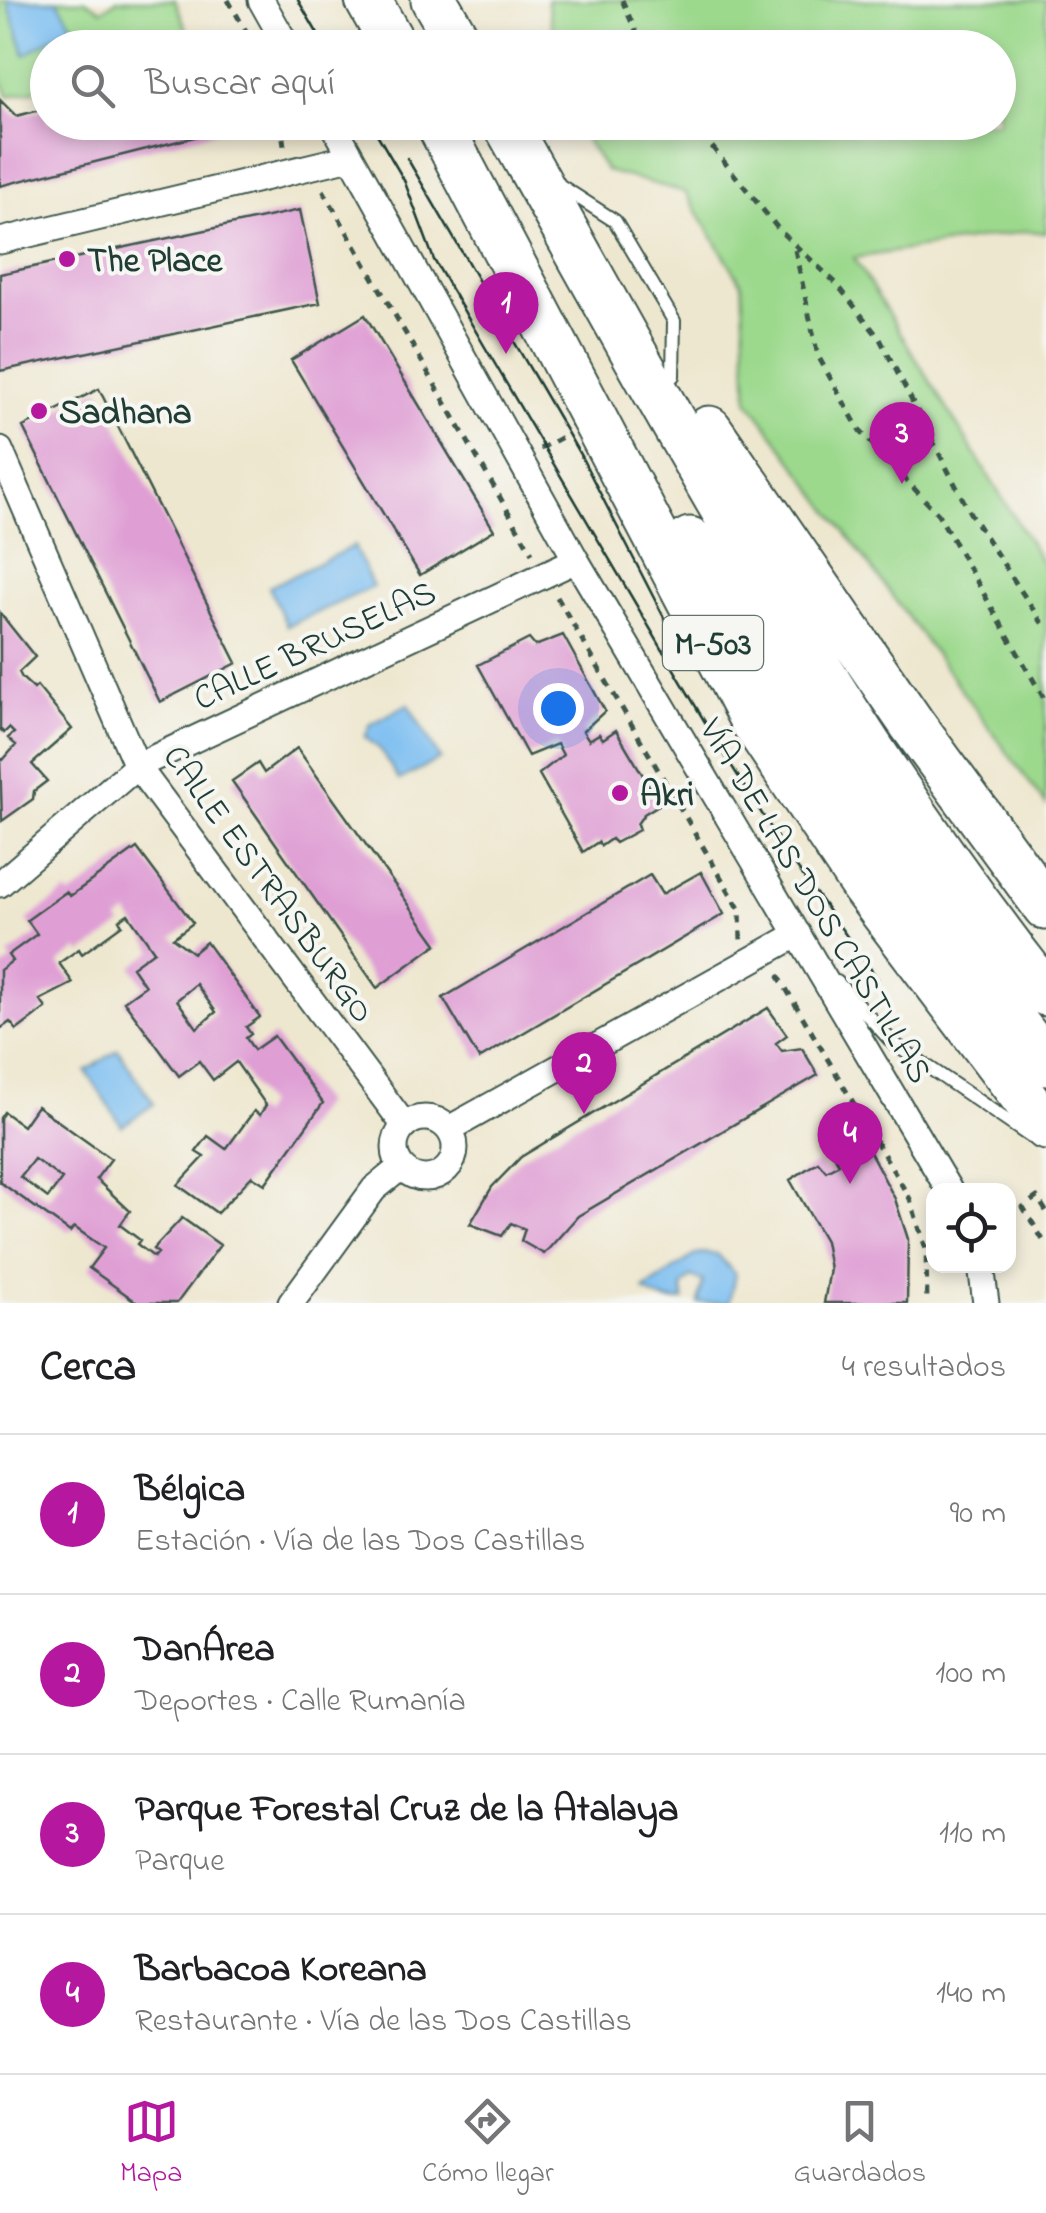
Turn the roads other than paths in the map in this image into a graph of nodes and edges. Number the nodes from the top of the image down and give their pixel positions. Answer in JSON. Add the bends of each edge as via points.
{"nodes":[{"id":1,"x":261,"y":0,"type":"edge"},
{"id":2,"x":368,"y":0,"type":"edge"},
{"id":3,"x":434,"y":0,"type":"edge"},
{"id":4,"x":278,"y":30,"type":"edge"},
{"id":5,"x":386,"y":30,"type":"edge"},
{"id":6,"x":452,"y":30,"type":"edge"},
{"id":7,"x":342,"y":140,"type":"edge"},
{"id":8,"x":448,"y":140,"type":"edge"},
{"id":9,"x":450,"y":140,"type":"edge"},
{"id":10,"x":516,"y":140,"type":"edge"},
{"id":11,"x":518,"y":140,"type":"edge"},
{"id":12,"x":352,"y":157,"type":"junction"},
{"id":13,"x":0,"y":241,"type":"edge"},
{"id":14,"x":0,"y":450,"type":"edge"},
{"id":15,"x":576,"y":560,"type":"junction"},
{"id":16,"x":138,"y":766,"type":"junction"},
{"id":17,"x":0,"y":884,"type":"edge"},
{"id":18,"x":1046,"y":907,"type":"edge"},
{"id":19,"x":798,"y":934,"type":"junction"},
{"id":20,"x":814,"y":958,"type":"junction"},
{"id":21,"x":1046,"y":993,"type":"edge"},
{"id":22,"x":1046,"y":1064,"type":"edge"},
{"id":23,"x":406,"y":1126,"type":"junction"},
{"id":24,"x":1046,"y":1127,"type":"edge"},
{"id":25,"x":448,"y":1129,"type":"junction"},
{"id":26,"x":1046,"y":1148,"type":"edge"},
{"id":27,"x":401,"y":1167,"type":"junction"},
{"id":28,"x":945,"y":1183,"type":"edge"},
{"id":29,"x":982,"y":1273,"type":"edge"},
{"id":30,"x":291,"y":1303,"type":"edge"},
{"id":31,"x":986,"y":1303,"type":"edge"}],
"edges":[{"from":1,"to":4,"type":"street"},
{"from":2,"to":5,"type":"highway"},
{"from":3,"to":6,"type":"highway"},
{"from":7,"to":12,"type":"street","name":"VÍA DE LAS DOS CASTILLAS"},
{"from":8,"to":24,"type":"highway","number":"M-503","via":[[753,720],[864,887]]},
{"from":9,"to":22,"type":"highway","number":"M-503","via":[[820,750],[927,909]]},
{"from":10,"to":21,"type":"highway","number":"M-503","via":[[853,728]]},
{"from":11,"to":18,"type":"highway","number":"M-503","via":[[855,644]]},
{"from":12,"to":13,"type":"street"},
{"from":12,"to":15,"type":"street","name":"VÍA DE LAS DOS CASTILLAS"},
{"from":14,"to":16,"type":"street","name":"CALLE ESTRASBURGO"},
{"from":15,"to":16,"type":"street","name":"CALLE BRUSELAS"},
{"from":15,"to":19,"type":"street","name":"VÍA DE LAS DOS CASTILLAS"},
{"from":16,"to":17,"type":"street","name":"CALLE BRUSELAS"},
{"from":16,"to":23,"type":"street","name":"CALLE ESTRASBURGO"},
{"from":19,"to":20,"type":"street","name":"VÍA DE LAS DOS CASTILLAS"},
{"from":19,"to":25,"type":"street"},
{"from":20,"to":26,"type":"lane","via":[[893,1043]]},
{"from":20,"to":28,"type":"street","name":"VÍA DE LAS DOS CASTILLAS"},
{"from":23,"to":25,"type":"street","via":[[431,1118]]},
{"from":23,"to":27,"type":"street","via":[[395,1148]]},
{"from":25,"to":27,"type":"street","via":[[456,1146],[444,1172],[418,1178]]},
{"from":27,"to":30,"type":"street","via":[[374,1189]]},
{"from":29,"to":31,"type":"street"}]}
